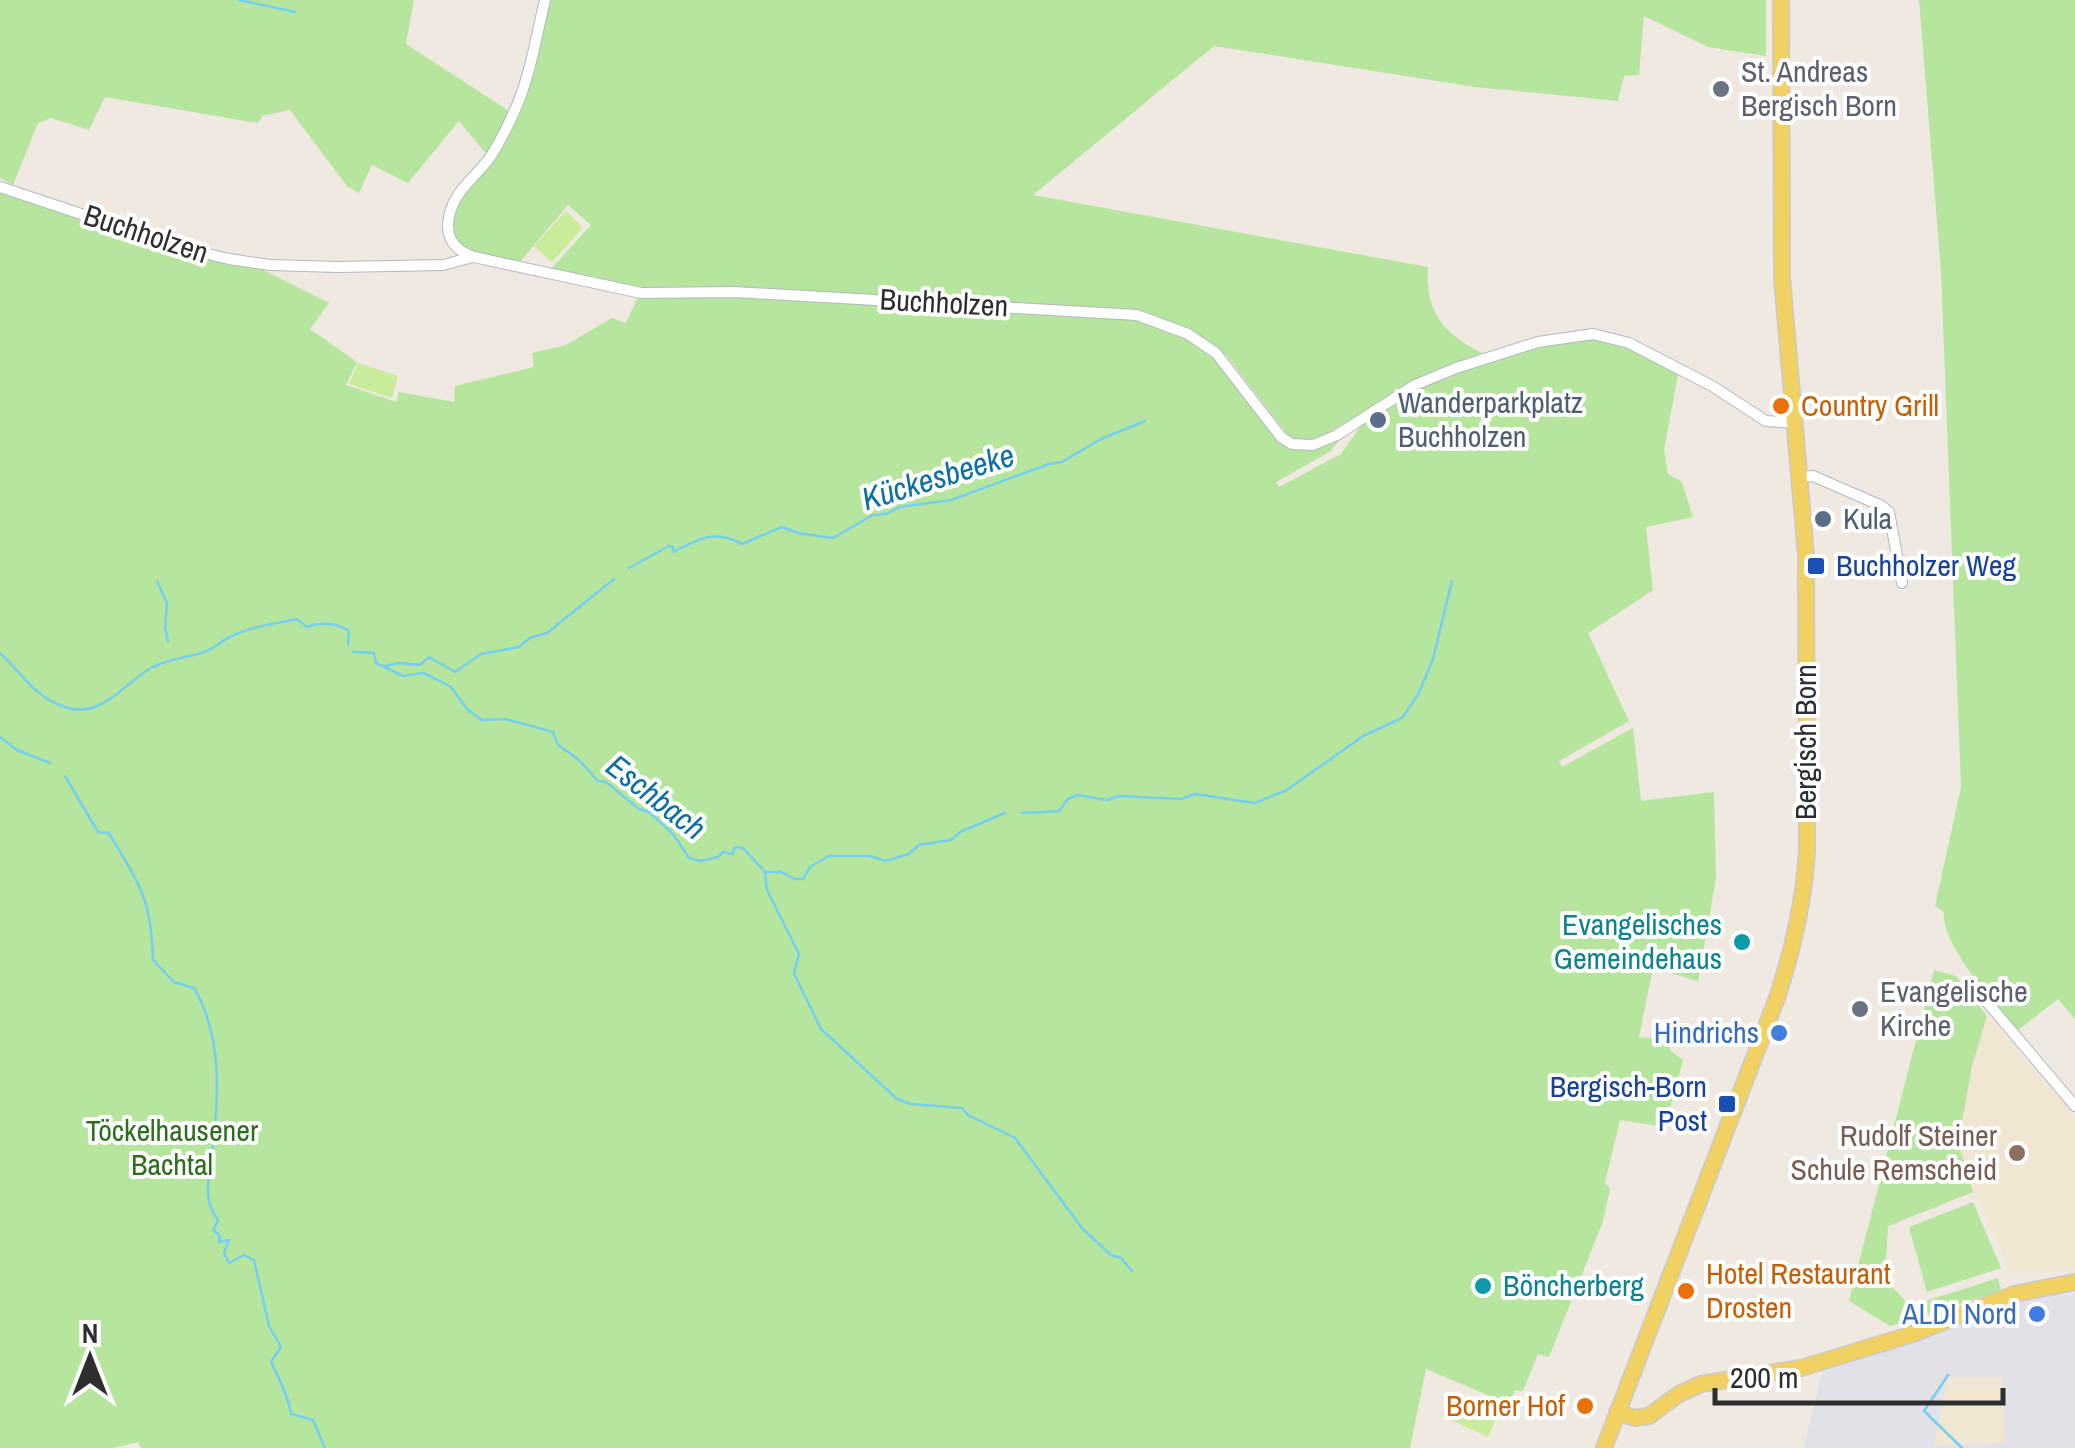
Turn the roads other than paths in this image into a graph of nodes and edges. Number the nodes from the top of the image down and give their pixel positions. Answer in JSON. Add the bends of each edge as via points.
{"nodes":[{"id":1,"x":545,"y":0,"type":"edge"},
{"id":2,"x":1782,"y":0,"type":"edge"},
{"id":3,"x":0,"y":187,"type":"edge"},
{"id":4,"x":474,"y":257,"type":"junction"},
{"id":5,"x":1796,"y":424,"type":"junction"},
{"id":6,"x":1800,"y":477,"type":"junction"},
{"id":7,"x":1902,"y":583,"type":"dead end"},
{"id":8,"x":1981,"y":994,"type":"dead end"},
{"id":9,"x":2075,"y":1106,"type":"edge"},
{"id":10,"x":2075,"y":1282,"type":"edge"},
{"id":11,"x":1618,"y":1413,"type":"junction"},
{"id":12,"x":1604,"y":1448,"type":"edge"}],
"edges":[{"from":1,"to":4,"type":"street","via":[[514,114],[450,214],[452,242]]},
{"from":2,"to":5,"type":"main road","name":"Bergisch Born","via":[[1782,278]]},
{"from":3,"to":4,"type":"street","name":"Buchholzen","via":[[245,262],[443,265]]},
{"from":4,"to":5,"type":"street","name":"Buchholzen","via":[[641,292],[1137,315],[1216,353],[1292,444],[1313,444],[1415,385],[1474,360],[1593,334],[1641,349],[1761,418]]},
{"from":5,"to":6,"type":"main road","name":"Bergisch Born"},
{"from":6,"to":7,"type":"street","via":[[1813,476],[1889,512]]},
{"from":6,"to":11,"type":"main road","name":"Bergisch Born","via":[[1807,851],[1798,930]]},
{"from":8,"to":9,"type":"street"},
{"from":10,"to":11,"type":"main road","via":[[2014,1294],[1801,1368],[1701,1384],[1649,1416]]},
{"from":11,"to":12,"type":"main road","name":"Bergisch Born"}]}
